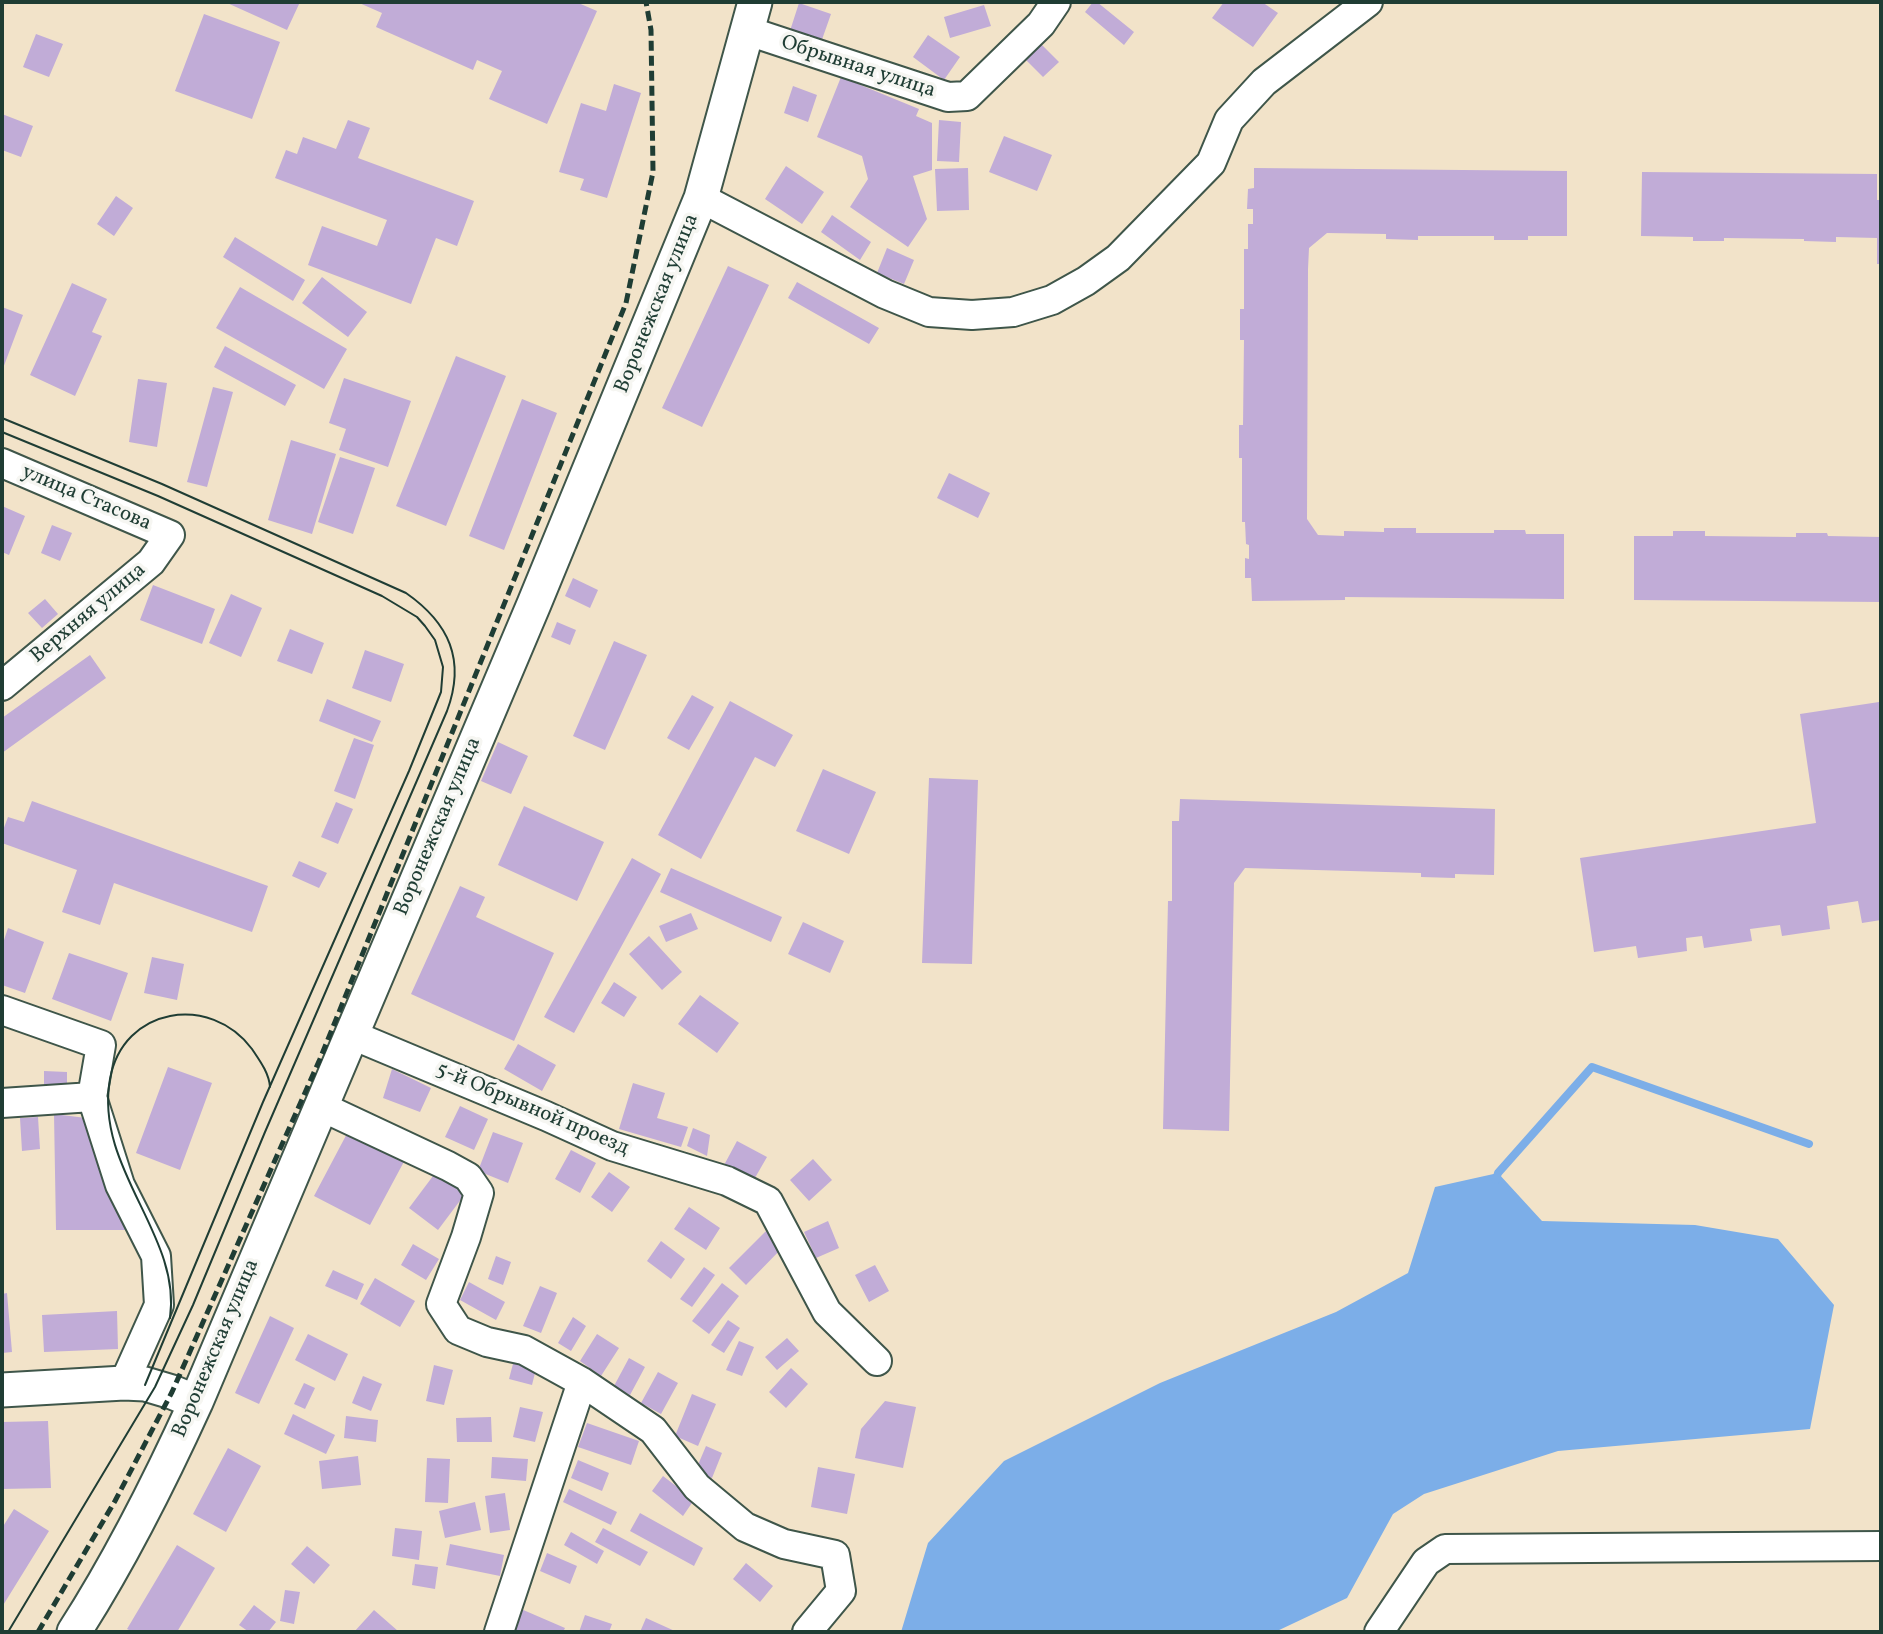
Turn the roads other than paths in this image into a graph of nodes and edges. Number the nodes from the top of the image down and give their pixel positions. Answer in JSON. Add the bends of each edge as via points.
{"nodes":[{"id":1,"x":1056,"y":2,"type":"edge"},
{"id":2,"x":1368,"y":2,"type":"edge"},
{"id":3,"x":751,"y":16,"type":"edge"},
{"id":4,"x":701,"y":198,"type":"junction"},
{"id":5,"x":2,"y":463,"type":"edge"},
{"id":6,"x":170,"y":535,"type":"joint"},
{"id":7,"x":2,"y":686,"type":"edge"},
{"id":8,"x":2,"y":1010,"type":"edge"},
{"id":9,"x":350,"y":1034,"type":"junction"},
{"id":10,"x":92,"y":1097,"type":"junction"},
{"id":11,"x":2,"y":1103,"type":"edge"},
{"id":12,"x":320,"y":1106,"type":"junction"},
{"id":13,"x":877,"y":1362,"type":"dead end"},
{"id":14,"x":582,"y":1382,"type":"junction"},
{"id":15,"x":124,"y":1383,"type":"junction"},
{"id":16,"x":2,"y":1390,"type":"edge"},
{"id":17,"x":196,"y":1402,"type":"junction"},
{"id":18,"x":1881,"y":1546,"type":"edge"},
{"id":19,"x":808,"y":1630,"type":"edge"},
{"id":20,"x":75,"y":1632,"type":"edge"},
{"id":21,"x":499,"y":1632,"type":"edge"},
{"id":22,"x":1379,"y":1632,"type":"edge"}],
"edges":[{"from":1,"to":3,"type":"street","name":"Обрывная улица","via":[[1041,24],[967,96],[948,97]]},
{"from":2,"to":4,"type":"street","via":[[1264,82],[1229,120],[1211,163],[1118,258],[1052,300],[1013,312],[929,312],[885,294]]},
{"from":3,"to":4,"type":"street","name":"Воронежская улица"},
{"from":4,"to":9,"type":"street","name":"Воронежская улица"},
{"from":5,"to":6,"type":"street","name":"улица Стасова"},
{"from":6,"to":7,"type":"street","name":"Верхняя улица","via":[[151,562]]},
{"from":8,"to":10,"type":"street","via":[[101,1045]]},
{"from":9,"to":12,"type":"street","name":"Воронежская улица"},
{"from":9,"to":13,"type":"street","name":"5-й Обрывной проезд","via":[[612,1146],[727,1181],[768,1201],[827,1312]]},
{"from":10,"to":11,"type":"street"},
{"from":10,"to":15,"type":"street","via":[[120,1185],[156,1256],[159,1305]]},
{"from":12,"to":14,"type":"street","via":[[468,1177],[479,1193],[441,1304],[458,1330],[524,1350]]},
{"from":12,"to":17,"type":"street","name":"Воронежская улица"},
{"from":14,"to":19,"type":"street","via":[[653,1430],[697,1487],[745,1527],[784,1544],[835,1555],[841,1591]]},
{"from":14,"to":21,"type":"street"},
{"from":15,"to":16,"type":"street"},
{"from":15,"to":17,"type":"street","via":[[145,1384]]},
{"from":17,"to":20,"type":"street","name":"Воронежская улица","via":[[105,1585]]},
{"from":18,"to":22,"type":"street","via":[[1445,1549],[1426,1562]]}]}
